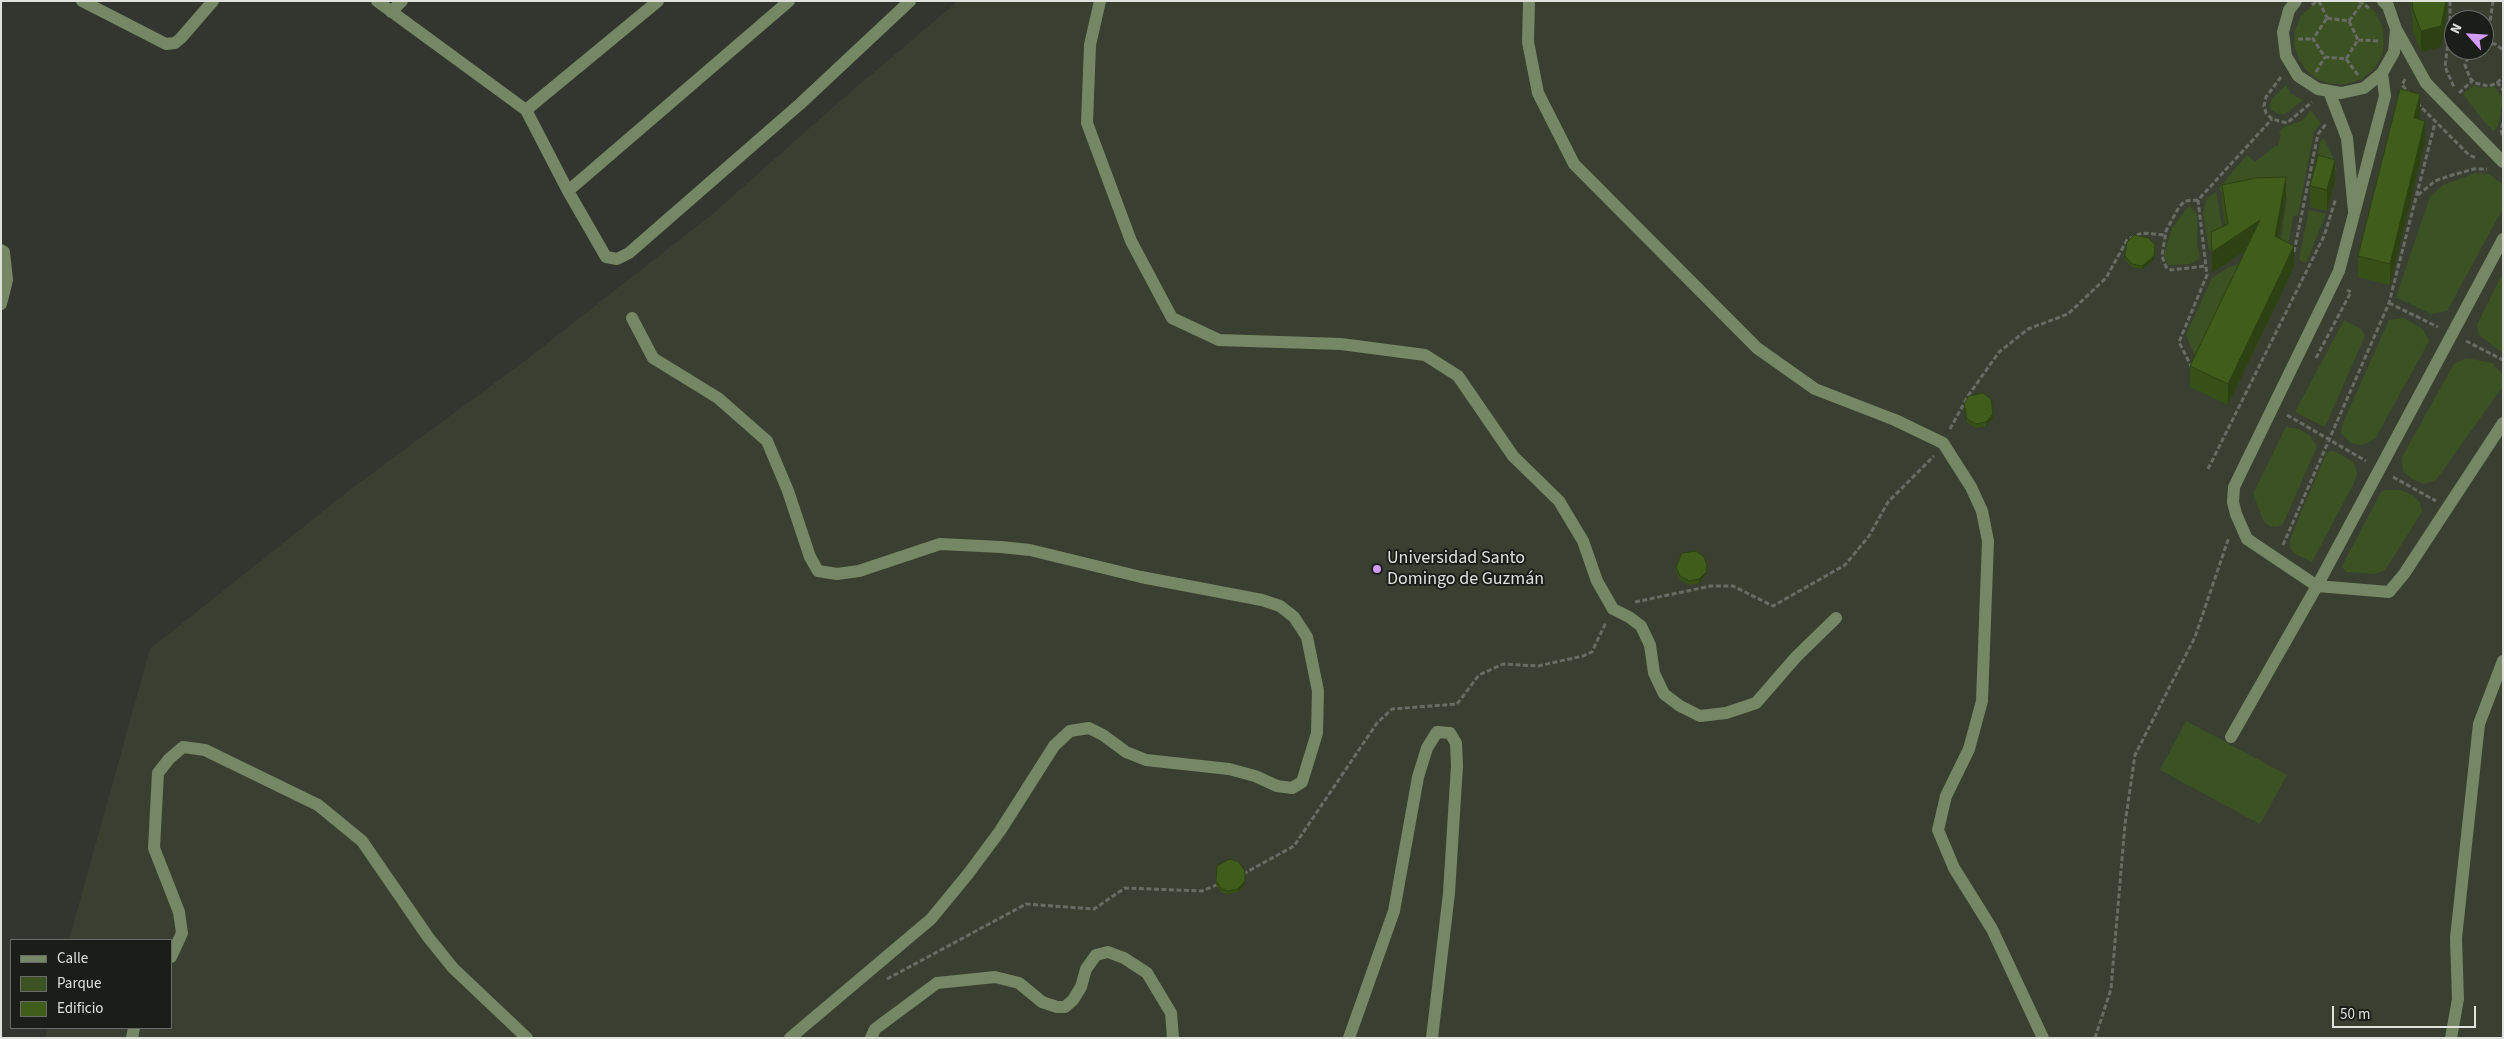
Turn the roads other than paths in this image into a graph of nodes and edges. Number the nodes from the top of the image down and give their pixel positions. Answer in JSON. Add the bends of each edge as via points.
{"nodes":[{"id":1,"x":82,"y":1,"type":"edge"},
{"id":2,"x":213,"y":1,"type":"edge"},
{"id":3,"x":377,"y":1,"type":"edge"},
{"id":4,"x":402,"y":1,"type":"edge"},
{"id":5,"x":658,"y":1,"type":"edge"},
{"id":6,"x":789,"y":1,"type":"edge"},
{"id":7,"x":910,"y":1,"type":"edge"},
{"id":8,"x":1100,"y":1,"type":"edge"},
{"id":9,"x":1529,"y":1,"type":"edge"},
{"id":10,"x":2383,"y":1,"type":"edge"},
{"id":11,"x":2302,"y":5,"type":"edge"},
{"id":12,"x":391,"y":12,"type":"junction"},
{"id":13,"x":2396,"y":29,"type":"junction"},
{"id":14,"x":2382,"y":73,"type":"junction"},
{"id":15,"x":2329,"y":91,"type":"junction"},
{"id":16,"x":526,"y":110,"type":"junction"},
{"id":17,"x":2498,"y":165,"type":"edge"},
{"id":18,"x":568,"y":191,"type":"junction"},
{"id":19,"x":2354,"y":220,"type":"junction"},
{"id":20,"x":2503,"y":239,"type":"edge"},
{"id":21,"x":1,"y":250,"type":"edge"},
{"id":22,"x":1,"y":304,"type":"edge"},
{"id":23,"x":632,"y":318,"type":"dead end"},
{"id":24,"x":2503,"y":423,"type":"edge"},
{"id":25,"x":2317,"y":586,"type":"junction"},
{"id":26,"x":1836,"y":618,"type":"dead end"},
{"id":27,"x":2503,"y":661,"type":"edge"},
{"id":28,"x":2231,"y":737,"type":"dead end"},
{"id":29,"x":172,"y":955,"type":"edge"},
{"id":30,"x":527,"y":1038,"type":"edge"},
{"id":31,"x":790,"y":1038,"type":"edge"},
{"id":32,"x":870,"y":1038,"type":"edge"},
{"id":33,"x":1173,"y":1038,"type":"edge"},
{"id":34,"x":1349,"y":1038,"type":"edge"},
{"id":35,"x":1432,"y":1038,"type":"edge"},
{"id":36,"x":2043,"y":1038,"type":"edge"},
{"id":37,"x":2451,"y":1038,"type":"edge"}],
"edges":[{"from":1,"to":2,"type":"street","via":[[166,44],[181,38]]},
{"from":3,"to":12,"type":"street"},
{"from":4,"to":12,"type":"street"},
{"from":5,"to":16,"type":"street"},
{"from":6,"to":18,"type":"street"},
{"from":7,"to":18,"type":"street","via":[[800,104],[623,256],[617,259],[606,257]]},
{"from":8,"to":26,"type":"street","via":[[1090,45],[1087,123],[1131,241],[1172,318],[1219,340],[1340,344],[1425,355],[1458,376],[1513,456],[1559,501],[1583,541],[1597,581],[1612,608],[1641,626],[1650,645],[1654,673],[1664,694],[1700,716],[1726,713],[1756,702]]},
{"from":9,"to":36,"type":"street","via":[[1528,42],[1538,93],[1574,164],[1757,348],[1814,389],[1895,420],[1942,443],[1975,495],[1988,541],[1982,701],[1969,749],[1946,796],[1938,830],[1954,868],[1992,929]]},
{"from":10,"to":13,"type":"street"},
{"from":11,"to":15,"type":"street","via":[[2290,10],[2283,32],[2286,56],[2298,76],[2318,90]]},
{"from":12,"to":16,"type":"street"},
{"from":13,"to":14,"type":"street","via":[[2394,52]]},
{"from":13,"to":17,"type":"street","via":[[2426,83]]},
{"from":14,"to":15,"type":"street","via":[[2364,88],[2341,93]]},
{"from":14,"to":19,"type":"street","via":[[2385,96]]},
{"from":15,"to":19,"type":"street","via":[[2347,138]]},
{"from":16,"to":18,"type":"street"},
{"from":19,"to":25,"type":"street","via":[[2339,271],[2234,487],[2233,502],[2246,539]]},
{"from":20,"to":25,"type":"street"},
{"from":21,"to":22,"type":"street","via":[[4,252],[7,280]]},
{"from":23,"to":31,"type":"street","via":[[653,358],[718,398],[767,441],[818,571],[837,574],[859,571],[940,544],[1030,550],[1141,577],[1262,600],[1280,606],[1294,617],[1307,637],[1318,691],[1317,733],[1302,782],[1292,788],[1277,786],[1228,769],[1146,760],[1126,752],[1089,728],[1070,731],[1054,746],[1000,830],[931,919]]},
{"from":24,"to":25,"type":"street","via":[[2389,592]]},
{"from":25,"to":28,"type":"street"},
{"from":27,"to":37,"type":"street","via":[[2479,724],[2456,938],[2458,999]]},
{"from":29,"to":30,"type":"street","via":[[182,933],[179,912],[154,848],[156,788],[158,773],[184,747],[213,753],[318,805],[362,841],[428,938],[453,968]]},
{"from":32,"to":33,"type":"street","via":[[937,983],[995,977],[1019,982],[1042,1002],[1065,1007],[1081,987],[1086,969],[1096,955],[1108,952],[1147,973],[1171,1014]]},
{"from":34,"to":35,"type":"street","via":[[1394,911],[1418,777],[1427,748],[1437,732],[1450,733],[1456,743],[1457,766],[1449,893]]}]}
